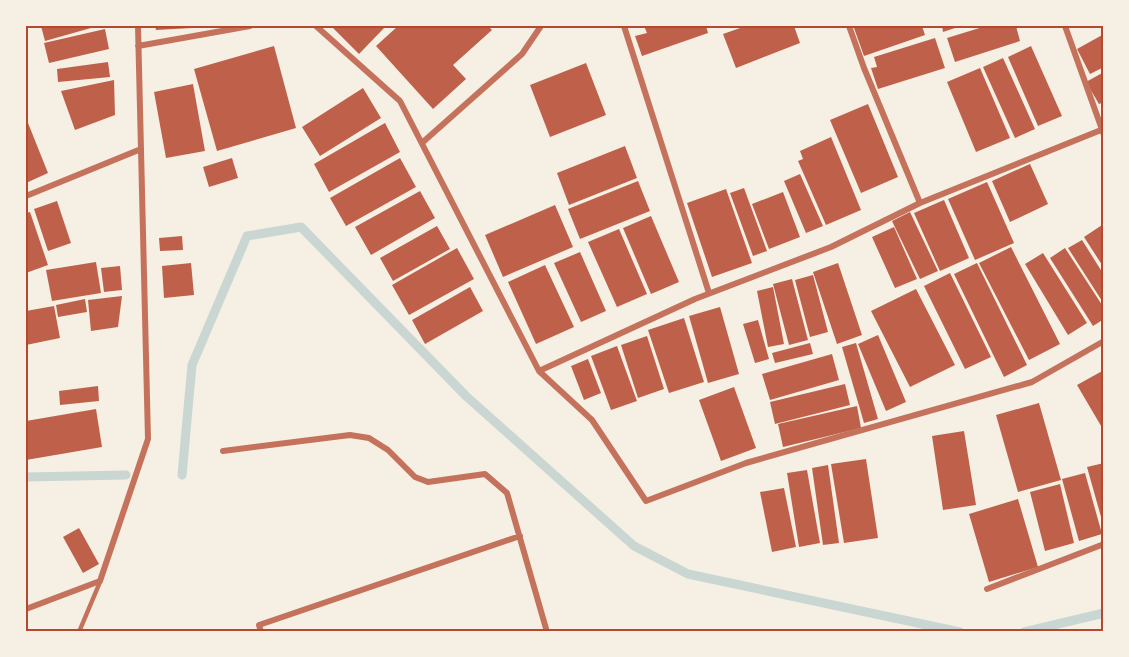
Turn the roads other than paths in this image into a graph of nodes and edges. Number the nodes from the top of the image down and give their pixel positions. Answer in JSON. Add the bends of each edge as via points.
{"nodes":[{"id":1,"x":138,"y":26,"type":"edge"},
{"id":2,"x":250,"y":26,"type":"edge"},
{"id":3,"x":316,"y":26,"type":"edge"},
{"id":4,"x":541,"y":26,"type":"edge"},
{"id":5,"x":624,"y":26,"type":"edge"},
{"id":6,"x":849,"y":26,"type":"edge"},
{"id":7,"x":1065,"y":26,"type":"edge"},
{"id":8,"x":138,"y":46,"type":"junction"},
{"id":9,"x":1102,"y":133,"type":"edge"},
{"id":10,"x":423,"y":142,"type":"junction"},
{"id":11,"x":141,"y":149,"type":"junction"},
{"id":12,"x":26,"y":196,"type":"edge"},
{"id":13,"x":920,"y":202,"type":"junction"},
{"id":14,"x":709,"y":293,"type":"junction"},
{"id":15,"x":1104,"y":342,"type":"edge"},
{"id":16,"x":539,"y":371,"type":"junction"},
{"id":17,"x":223,"y":451,"type":"dead end"},
{"id":18,"x":520,"y":536,"type":"junction"},
{"id":19,"x":1104,"y":544,"type":"edge"},
{"id":20,"x":100,"y":581,"type":"junction"},
{"id":21,"x":987,"y":589,"type":"dead end"},
{"id":22,"x":26,"y":607,"type":"edge"},
{"id":23,"x":79,"y":632,"type":"edge"},
{"id":24,"x":261,"y":632,"type":"edge"},
{"id":25,"x":547,"y":632,"type":"edge"}],
"edges":[{"from":1,"to":8,"type":"street"},
{"from":2,"to":8,"type":"street"},
{"from":3,"to":10,"type":"street","via":[[400,101]]},
{"from":4,"to":10,"type":"street","via":[[522,54]]},
{"from":5,"to":14,"type":"street"},
{"from":6,"to":13,"type":"street"},
{"from":7,"to":9,"type":"street"},
{"from":8,"to":11,"type":"street"},
{"from":9,"to":13,"type":"street"},
{"from":10,"to":16,"type":"street"},
{"from":11,"to":12,"type":"street"},
{"from":11,"to":20,"type":"street","via":[[148,439]]},
{"from":13,"to":14,"type":"street","via":[[831,247]]},
{"from":14,"to":16,"type":"street"},
{"from":15,"to":16,"type":"street","via":[[1032,382],[746,463],[646,501],[592,420]]},
{"from":17,"to":18,"type":"street","via":[[350,435],[369,438],[388,450],[415,477],[428,482],[485,474],[507,493]]},
{"from":18,"to":24,"type":"street","via":[[259,625]]},
{"from":18,"to":25,"type":"street"},
{"from":19,"to":21,"type":"street"},
{"from":20,"to":22,"type":"street"},
{"from":20,"to":23,"type":"lane"}]}
